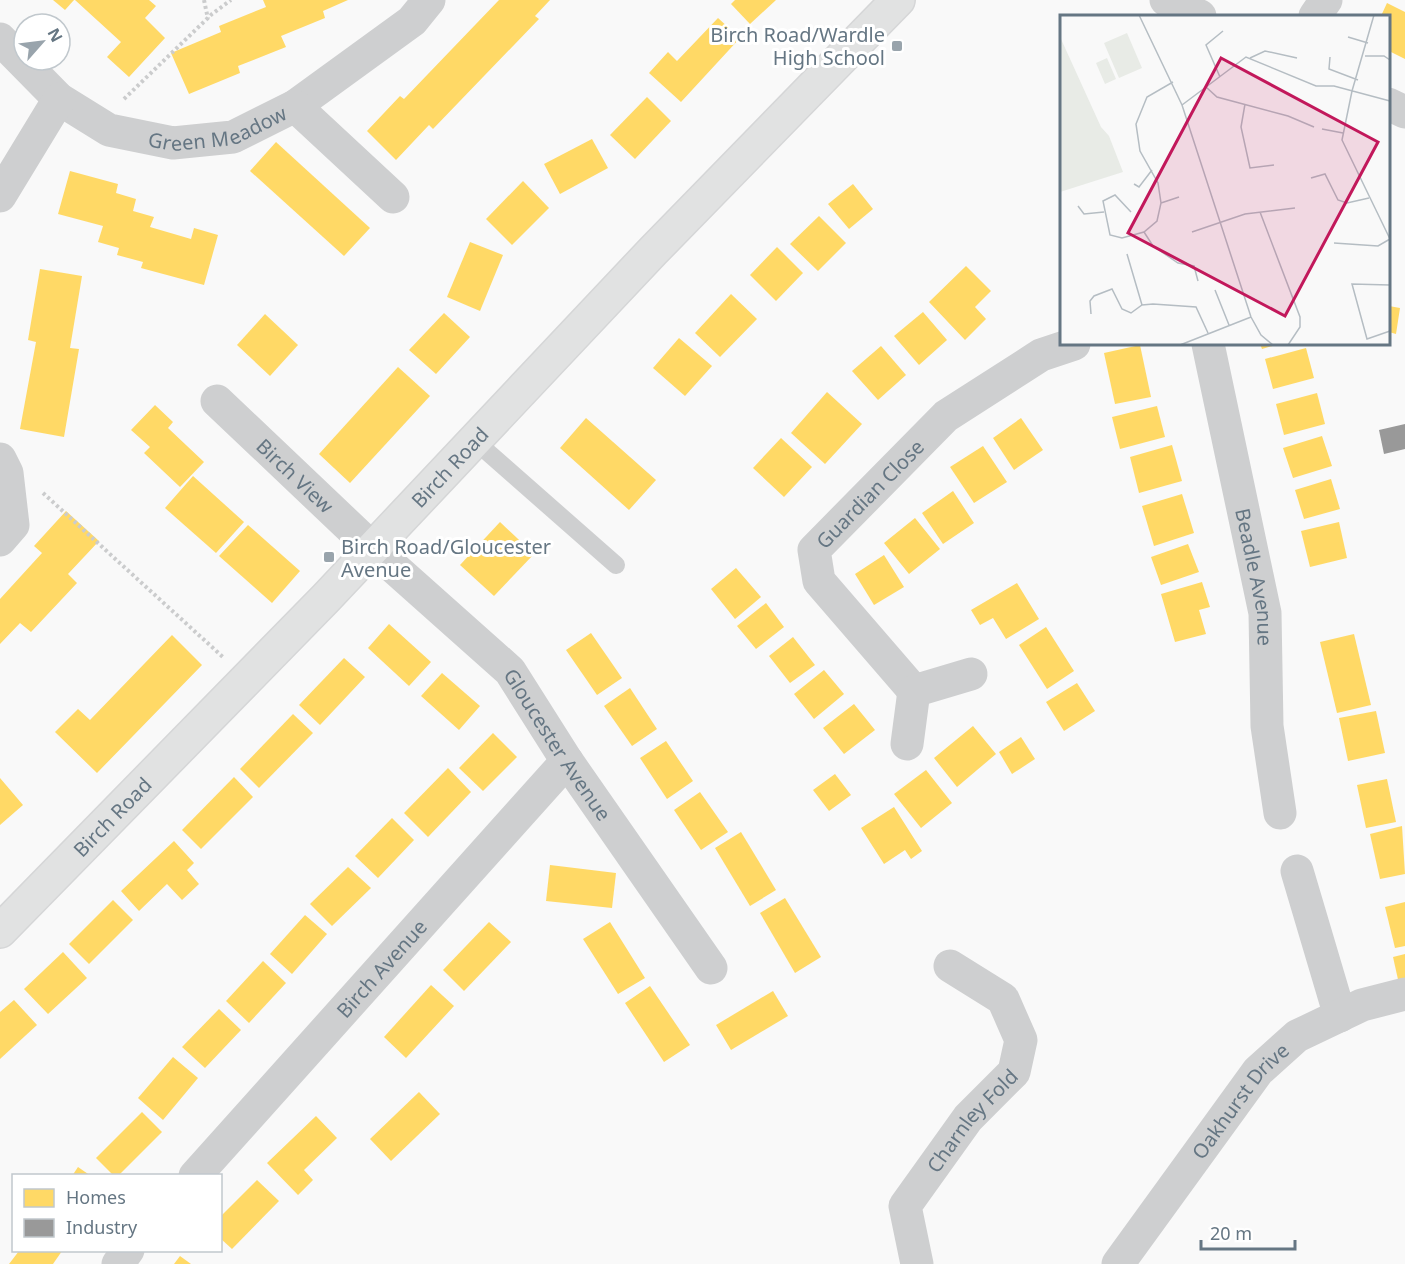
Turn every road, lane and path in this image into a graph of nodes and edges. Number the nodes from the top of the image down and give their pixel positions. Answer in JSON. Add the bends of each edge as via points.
{"nodes":[{"id":1,"x":204,"y":0,"type":"edge"},
{"id":2,"x":231,"y":0,"type":"edge"},
{"id":3,"x":429,"y":0,"type":"edge"},
{"id":4,"x":898,"y":0,"type":"edge"},
{"id":5,"x":1326,"y":0,"type":"edge"},
{"id":6,"x":1316,"y":15,"type":"edge"},
{"id":7,"x":207,"y":19,"type":"junction"},
{"id":8,"x":0,"y":39,"type":"edge"},
{"id":9,"x":59,"y":99,"type":"junction"},
{"id":10,"x":1390,"y":104,"type":"edge"},
{"id":11,"x":295,"y":106,"type":"junction"},
{"id":12,"x":1405,"y":112,"type":"edge"},
{"id":13,"x":98,"y":123,"type":"junction"},
{"id":14,"x":0,"y":196,"type":"edge"},
{"id":15,"x":393,"y":197,"type":"dead end"},
{"id":16,"x":1071,"y":345,"type":"edge"},
{"id":17,"x":1208,"y":345,"type":"edge"},
{"id":18,"x":217,"y":401,"type":"dead end"},
{"id":19,"x":475,"y":441,"type":"junction"},
{"id":20,"x":0,"y":459,"type":"edge"},
{"id":21,"x":35,"y":487,"type":"dead end"},
{"id":22,"x":0,"y":540,"type":"edge"},
{"id":23,"x":373,"y":549,"type":"junction"},
{"id":24,"x":616,"y":565,"type":"dead end"},
{"id":25,"x":971,"y":674,"type":"dead end"},
{"id":26,"x":247,"y":679,"type":"junction"},
{"id":27,"x":914,"y":691,"type":"junction"},
{"id":28,"x":907,"y":744,"type":"dead end"},
{"id":29,"x":567,"y":761,"type":"junction"},
{"id":30,"x":1280,"y":813,"type":"dead end"},
{"id":31,"x":1297,"y":871,"type":"dead end"},
{"id":32,"x":0,"y":931,"type":"edge"},
{"id":33,"x":950,"y":966,"type":"dead end"},
{"id":34,"x":711,"y":968,"type":"dead end"},
{"id":35,"x":1405,"y":994,"type":"edge"},
{"id":36,"x":1340,"y":1016,"type":"junction"},
{"id":37,"x":197,"y":1174,"type":"edge"},
{"id":38,"x":127,"y":1252,"type":"edge"},
{"id":39,"x":118,"y":1264,"type":"edge"},
{"id":40,"x":917,"y":1264,"type":"edge"},
{"id":41,"x":1118,"y":1264,"type":"edge"}],
"edges":[{"from":1,"to":7,"type":"path"},
{"from":2,"to":7,"type":"path"},
{"from":3,"to":11,"type":"street","name":"Green Meadow","via":[[412,21]]},
{"from":4,"to":19,"type":"street","name":"Birch Road","via":[[653,251]]},
{"from":5,"to":6,"type":"street"},
{"from":7,"to":13,"type":"path"},
{"from":8,"to":9,"type":"street","name":"Green Meadow"},
{"from":9,"to":13,"type":"street","name":"Green Meadow"},
{"from":9,"to":14,"type":"street"},
{"from":10,"to":12,"type":"street"},
{"from":11,"to":13,"type":"street","name":"Green Meadow","via":[[233,137],[173,143],[109,130]]},
{"from":11,"to":15,"type":"street"},
{"from":16,"to":27,"type":"street","name":"Guardian Close","via":[[1041,355],[946,416],[814,550],[819,582]]},
{"from":17,"to":30,"type":"street","name":"Beadle Avenue","via":[[1265,613],[1267,726]]},
{"from":18,"to":23,"type":"street","name":"Birch View"},
{"from":19,"to":23,"type":"street","name":"Birch Road"},
{"from":19,"to":24,"type":"lane"},
{"from":20,"to":22,"type":"street","via":[[7,473],[14,525]]},
{"from":21,"to":26,"type":"path"},
{"from":23,"to":26,"type":"street","name":"Birch Road"},
{"from":23,"to":29,"type":"street","name":"Gloucester Avenue","via":[[510,671]]},
{"from":25,"to":27,"type":"street"},
{"from":26,"to":32,"type":"street","name":"Birch Road"},
{"from":27,"to":28,"type":"street"},
{"from":29,"to":34,"type":"street","name":"Gloucester Avenue"},
{"from":29,"to":37,"type":"street","name":"Birch Avenue"},
{"from":31,"to":36,"type":"street"},
{"from":33,"to":40,"type":"street","name":"Charnley Fold","via":[[1003,999],[1021,1040],[1014,1072],[968,1118],[905,1206]]},
{"from":35,"to":36,"type":"street","name":"Oakhurst Drive","via":[[1362,1005]]},
{"from":36,"to":41,"type":"street","name":"Oakhurst Drive","via":[[1297,1036],[1258,1071]]},
{"from":38,"to":39,"type":"street"}]}
